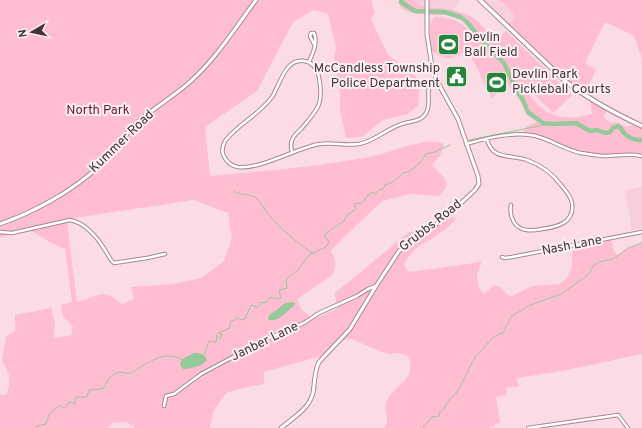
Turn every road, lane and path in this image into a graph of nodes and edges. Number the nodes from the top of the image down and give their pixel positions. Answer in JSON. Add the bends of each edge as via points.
{"nodes":[{"id":1,"x":256,"y":0,"type":"edge"},
{"id":2,"x":427,"y":0,"type":"edge"},
{"id":3,"x":480,"y":0,"type":"edge"},
{"id":4,"x":315,"y":46,"type":"dead end"},
{"id":5,"x":309,"y":62,"type":"junction"},
{"id":6,"x":437,"y":80,"type":"junction"},
{"id":7,"x":642,"y":126,"type":"edge"},
{"id":8,"x":487,"y":139,"type":"junction"},
{"id":9,"x":466,"y":144,"type":"junction"},
{"id":10,"x":292,"y":152,"type":"junction"},
{"id":11,"x":642,"y":156,"type":"edge"},
{"id":12,"x":511,"y":205,"type":"dead end"},
{"id":13,"x":0,"y":224,"type":"edge"},
{"id":14,"x":0,"y":232,"type":"edge"},
{"id":15,"x":642,"y":232,"type":"edge"},
{"id":16,"x":165,"y":254,"type":"dead end"},
{"id":17,"x":502,"y":257,"type":"dead end"},
{"id":18,"x":376,"y":286,"type":"junction"},
{"id":19,"x":164,"y":406,"type":"dead end"},
{"id":20,"x":281,"y":428,"type":"edge"},
{"id":21,"x":528,"y":428,"type":"edge"},
{"id":22,"x":628,"y":428,"type":"edge"}],
"edges":[{"from":1,"to":13,"type":"street","name":"Kummer Road","via":[[202,70],[135,125],[94,171],[74,186],[29,212]]},
{"from":2,"to":6,"type":"street","name":"Grubbs Road","via":[[429,51]]},
{"from":3,"to":7,"type":"main road","via":[[564,80],[604,107]]},
{"from":4,"to":5,"type":"street"},
{"from":5,"to":10,"type":"street","via":[[318,72],[321,98],[316,110],[292,138]]},
{"from":5,"to":10,"type":"street","via":[[297,61],[288,67],[270,99],[228,136],[222,148],[227,162],[238,167],[258,164]]},
{"from":6,"to":9,"type":"street","name":"Grubbs Road","via":[[457,117]]},
{"from":6,"to":10,"type":"street","via":[[428,90],[428,110],[418,120],[394,126],[361,143],[323,143]]},
{"from":8,"to":9,"type":"street"},
{"from":8,"to":11,"type":"street","via":[[525,134],[538,136],[576,152],[599,156]]},
{"from":8,"to":12,"type":"street","via":[[490,148],[497,154],[526,159],[548,171],[567,192],[572,206],[570,216],[562,225],[528,231],[519,228],[514,222],[510,213]]},
{"from":9,"to":18,"type":"street","name":"Grubbs Road","via":[[478,176],[477,188],[445,218],[399,251]]},
{"from":14,"to":16,"type":"street","via":[[12,233],[70,220],[90,231],[114,263]]},
{"from":15,"to":17,"type":"street","name":"Nash Lane"},
{"from":18,"to":19,"type":"street","name":"Janber Lane","via":[[304,323],[264,340],[201,374],[174,394],[166,396]]},
{"from":18,"to":20,"type":"street","name":"Grubbs Road","via":[[350,329],[319,362],[306,407]]},
{"from":21,"to":22,"type":"street","via":[[618,415]]}]}
